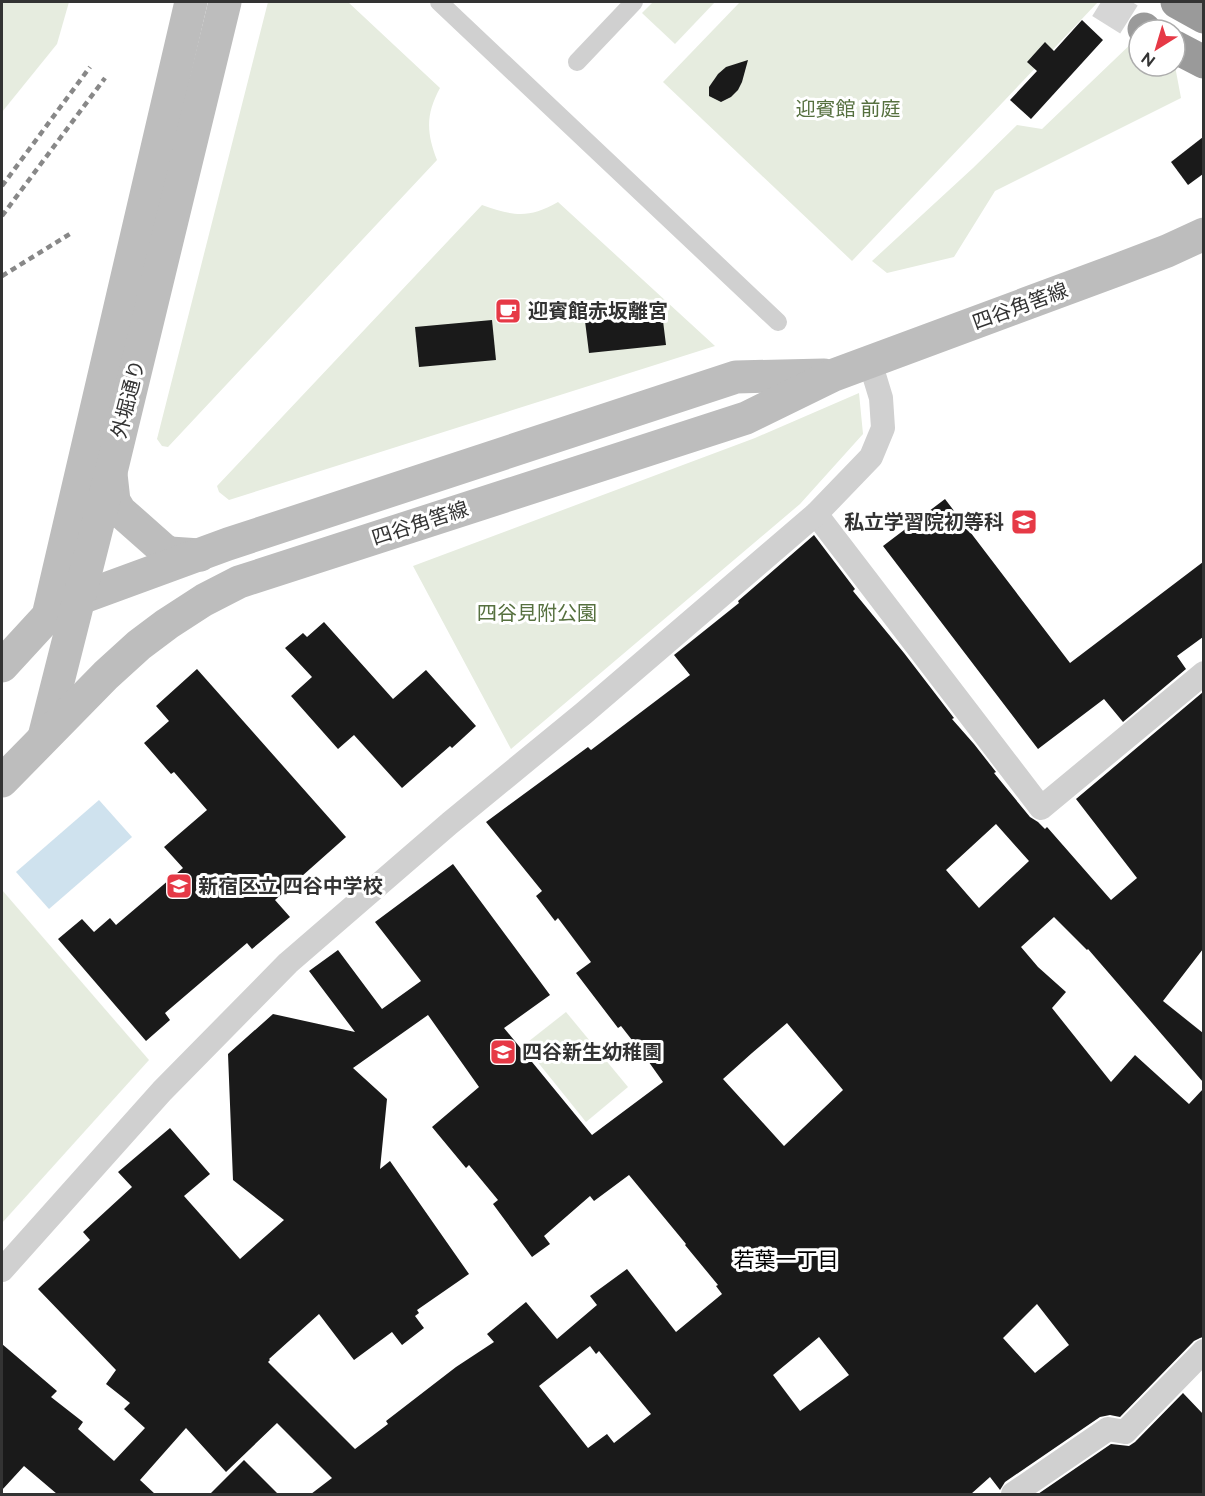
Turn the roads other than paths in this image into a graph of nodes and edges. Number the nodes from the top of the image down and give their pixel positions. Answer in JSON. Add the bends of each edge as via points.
{"nodes":[{"id":1,"x":191,"y":2,"type":"edge"},
{"id":2,"x":225,"y":2,"type":"edge"},
{"id":3,"x":439,"y":2,"type":"edge"},
{"id":4,"x":634,"y":2,"type":"edge"},
{"id":5,"x":1177,"y":2,"type":"edge"},
{"id":6,"x":1203,"y":17,"type":"edge"},
{"id":7,"x":1187,"y":53,"type":"edge"},
{"id":8,"x":577,"y":62,"type":"dead end"},
{"id":9,"x":1203,"y":62,"type":"edge"},
{"id":10,"x":1203,"y":234,"type":"edge"},
{"id":11,"x":778,"y":322,"type":"dead end"},
{"id":12,"x":870,"y":362,"type":"junction"},
{"id":13,"x":834,"y":375,"type":"junction"},
{"id":14,"x":111,"y":472,"type":"junction"},
{"id":15,"x":73,"y":509,"type":"junction"},
{"id":16,"x":816,"y":514,"type":"junction"},
{"id":17,"x":200,"y":555,"type":"junction"},
{"id":18,"x":89,"y":556,"type":"junction"},
{"id":19,"x":125,"y":582,"type":"junction"},
{"id":20,"x":239,"y":582,"type":"junction"},
{"id":21,"x":78,"y":599,"type":"junction"},
{"id":22,"x":48,"y":616,"type":"junction"},
{"id":23,"x":2,"y":666,"type":"edge"},
{"id":24,"x":1203,"y":673,"type":"edge"},
{"id":25,"x":44,"y":737,"type":"junction"},
{"id":26,"x":2,"y":781,"type":"edge"},
{"id":27,"x":2,"y":1270,"type":"edge"},
{"id":28,"x":1203,"y":1351,"type":"edge"},
{"id":29,"x":1013,"y":1494,"type":"edge"}],
"edges":[{"from":1,"to":15,"type":"main road","name":"外堀通り"},
{"from":2,"to":14,"type":"main road","name":"外堀通り"},
{"from":3,"to":11,"type":"street"},
{"from":4,"to":8,"type":"street"},
{"from":5,"to":6,"type":"highway"},
{"from":7,"to":9,"type":"highway"},
{"from":10,"to":12,"type":"main road","name":"四谷角筈線"},
{"from":12,"to":13,"type":"main road","name":"四谷角筈線"},
{"from":12,"to":16,"type":"street","via":[[881,398],[884,428],[871,456]]},
{"from":13,"to":17,"type":"main road","name":"四谷角筈線","via":[[736,377]]},
{"from":13,"to":20,"type":"main road","name":"四谷角筈線","via":[[746,418]]},
{"from":14,"to":17,"type":"main road","via":[[114,501],[120,510],[170,553]]},
{"from":14,"to":18,"type":"main road","name":"外堀通り"},
{"from":15,"to":18,"type":"main road"},
{"from":15,"to":22,"type":"main road","name":"外堀通り"},
{"from":16,"to":24,"type":"street","via":[[1041,808]]},
{"from":16,"to":27,"type":"street","via":[[288,963],[162,1090]]},
{"from":17,"to":19,"type":"main road","name":"四谷角筈線"},
{"from":18,"to":19,"type":"main road"},
{"from":18,"to":21,"type":"main road","name":"外堀通り"},
{"from":19,"to":20,"type":"main road","via":[[186,589]]},
{"from":19,"to":21,"type":"main road","name":"四谷角筈線"},
{"from":20,"to":25,"type":"main road","name":"四谷角筈線","via":[[204,600],[138,645]]},
{"from":21,"to":22,"type":"main road","name":"四谷角筈線"},
{"from":21,"to":25,"type":"main road","name":"外堀通り"},
{"from":22,"to":23,"type":"main road","name":"外堀通り"},
{"from":25,"to":26,"type":"main road","name":"外堀通り"},
{"from":28,"to":29,"type":"street","via":[[1125,1432],[1108,1429]]}]}
